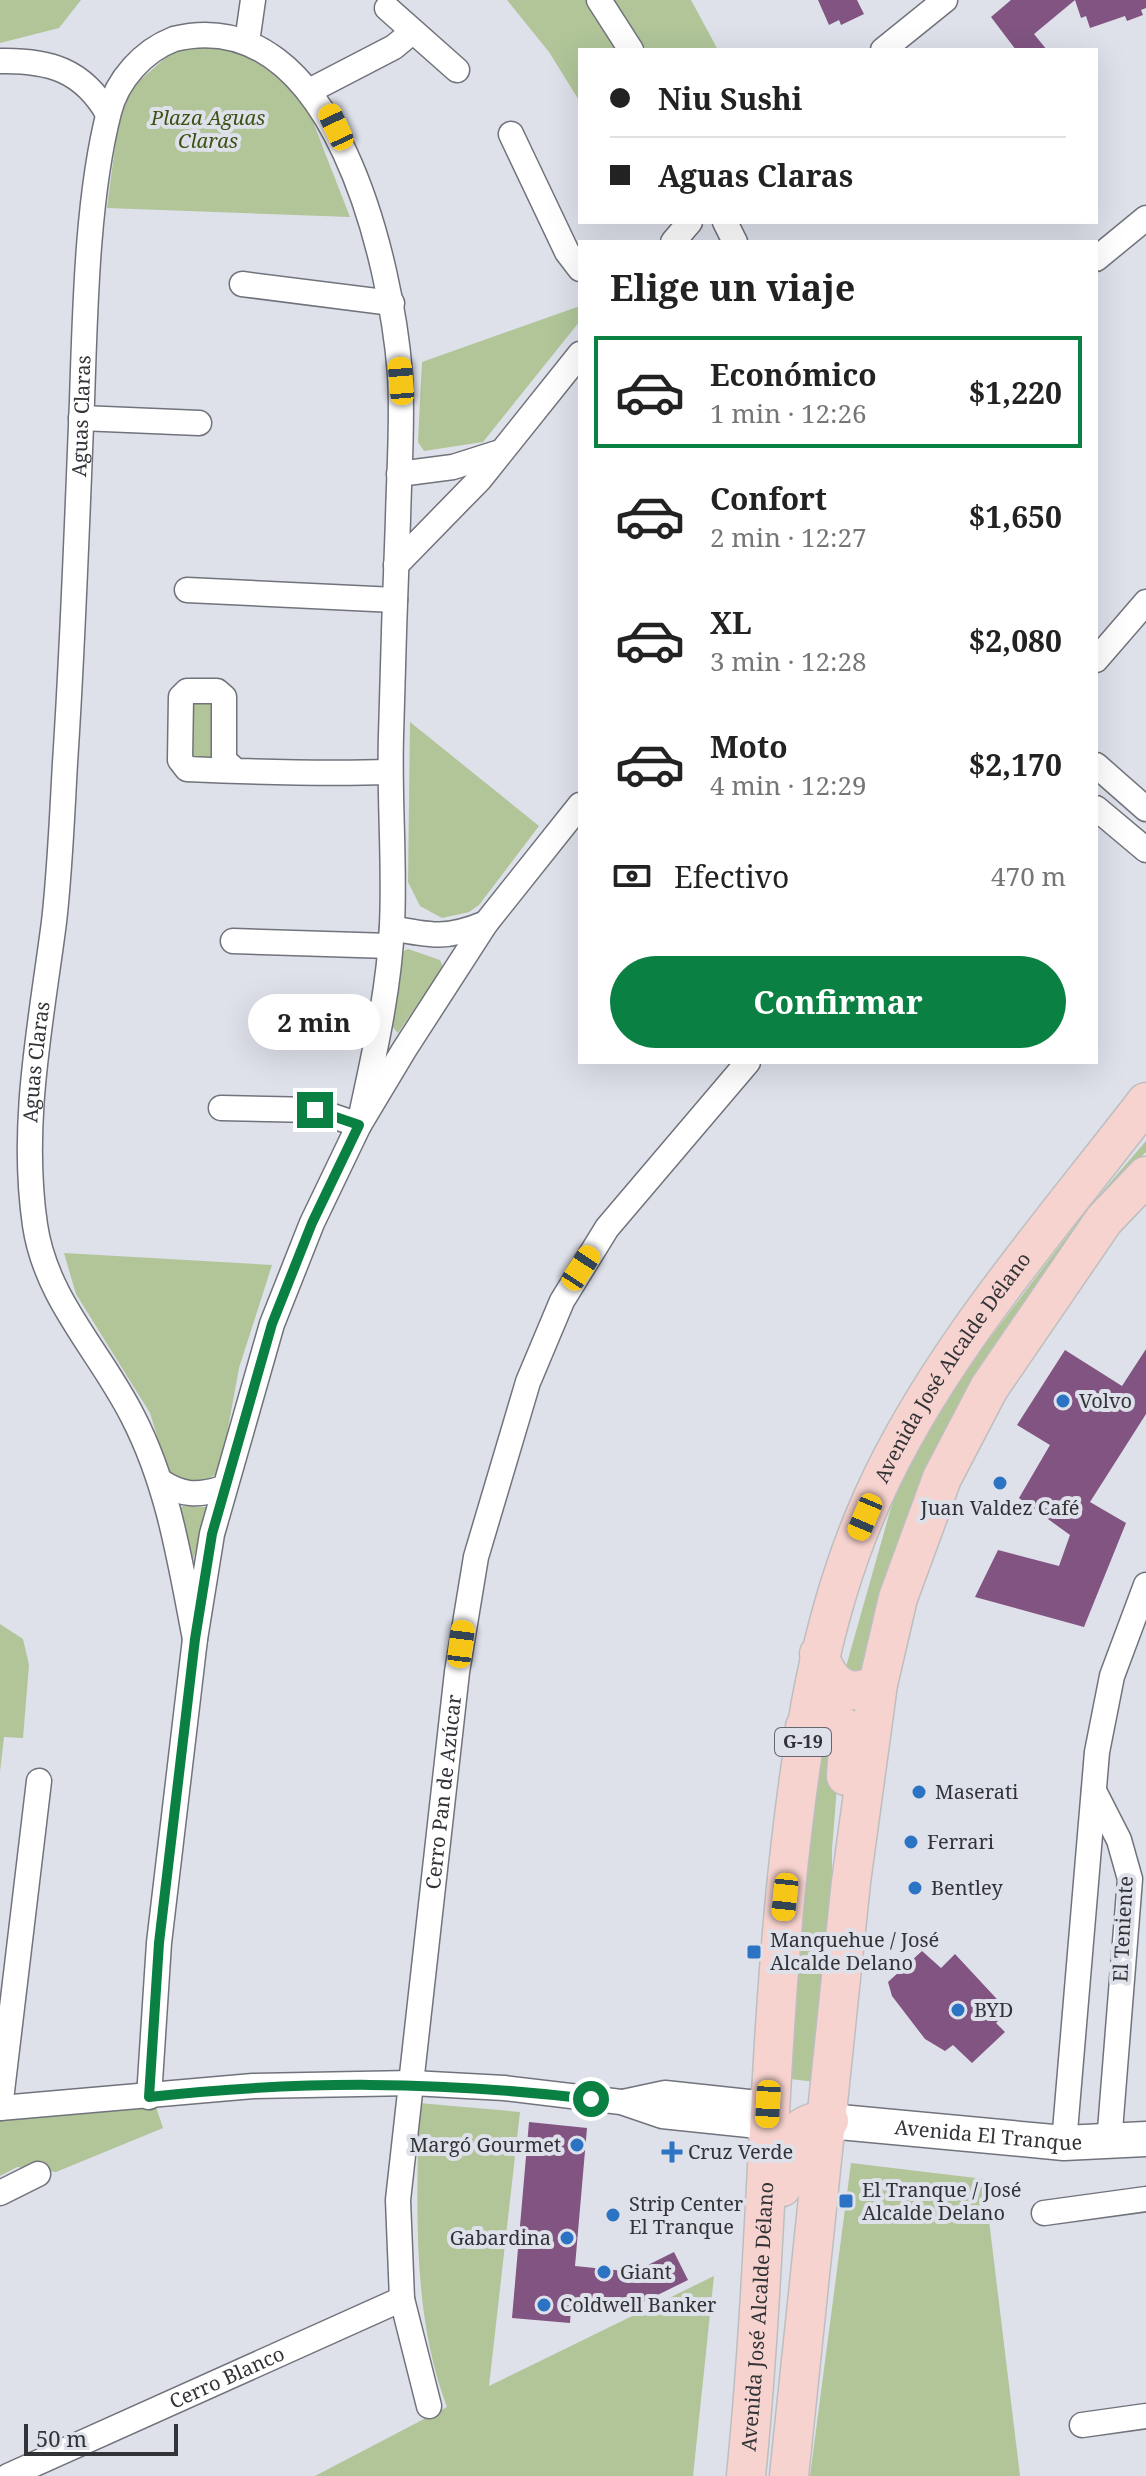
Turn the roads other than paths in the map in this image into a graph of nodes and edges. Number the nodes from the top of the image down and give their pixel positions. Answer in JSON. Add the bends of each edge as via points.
{"nodes":[{"id":1,"x":253,"y":0,"type":"edge"},
{"id":2,"x":599,"y":0,"type":"edge"},
{"id":3,"x":945,"y":0,"type":"edge"},
{"id":4,"x":387,"y":8,"type":"dead end"},
{"id":5,"x":412,"y":32,"type":"junction"},
{"id":6,"x":248,"y":35,"type":"junction"},
{"id":7,"x":630,"y":48,"type":"edge"},
{"id":8,"x":885,"y":48,"type":"edge"},
{"id":9,"x":0,"y":61,"type":"edge"},
{"id":10,"x":457,"y":70,"type":"dead end"},
{"id":11,"x":315,"y":88,"type":"junction"},
{"id":12,"x":108,"y":114,"type":"junction"},
{"id":13,"x":511,"y":134,"type":"dead end"},
{"id":14,"x":1146,"y":218,"type":"edge"},
{"id":15,"x":688,"y":224,"type":"edge"},
{"id":16,"x":675,"y":240,"type":"edge"},
{"id":17,"x":1098,"y":257,"type":"edge"},
{"id":18,"x":578,"y":266,"type":"edge"},
{"id":19,"x":242,"y":284,"type":"dead end"},
{"id":20,"x":392,"y":303,"type":"junction"},
{"id":21,"x":578,"y":356,"type":"edge"},
{"id":22,"x":81,"y":418,"type":"junction"},
{"id":23,"x":199,"y":423,"type":"dead end"},
{"id":24,"x":497,"y":453,"type":"junction"},
{"id":25,"x":399,"y":474,"type":"junction"},
{"id":26,"x":396,"y":565,"type":"junction"},
{"id":27,"x":187,"y":590,"type":"dead end"},
{"id":28,"x":395,"y":600,"type":"junction"},
{"id":29,"x":1146,"y":602,"type":"edge"},
{"id":30,"x":1098,"y":658,"type":"edge"},
{"id":31,"x":1098,"y":767,"type":"edge"},
{"id":32,"x":236,"y":771,"type":"dead end"},
{"id":33,"x":390,"y":772,"type":"junction"},
{"id":34,"x":578,"y":808,"type":"edge"},
{"id":35,"x":1146,"y":809,"type":"edge"},
{"id":36,"x":1098,"y":810,"type":"edge"},
{"id":37,"x":1146,"y":850,"type":"edge"},
{"id":38,"x":486,"y":923,"type":"junction"},
{"id":39,"x":444,"y":936,"type":"junction"},
{"id":40,"x":391,"y":937,"type":"junction"},
{"id":41,"x":233,"y":941,"type":"dead end"},
{"id":42,"x":454,"y":972,"type":"junction"},
{"id":43,"x":379,"y":1030,"type":"junction"},
{"id":44,"x":409,"y":1043,"type":"junction"},
{"id":45,"x":746,"y":1064,"type":"edge"},
{"id":46,"x":1146,"y":1102,"type":"edge"},
{"id":47,"x":221,"y":1108,"type":"dead end"},
{"id":48,"x":359,"y":1125,"type":"junction"},
{"id":49,"x":1146,"y":1176,"type":"edge"},
{"id":50,"x":160,"y":1481,"type":"junction"},
{"id":51,"x":223,"y":1488,"type":"junction"},
{"id":52,"x":1146,"y":1585,"type":"edge"},
{"id":53,"x":195,"y":1639,"type":"junction"},
{"id":54,"x":819,"y":1654,"type":"junction"},
{"id":55,"x":878,"y":1684,"type":"junction"},
{"id":56,"x":805,"y":1727,"type":"junction"},
{"id":57,"x":39,"y":1781,"type":"dead end"},
{"id":58,"x":1094,"y":1791,"type":"junction"},
{"id":59,"x":851,"y":1882,"type":"junction"},
{"id":60,"x":1074,"y":2024,"type":"junction"},
{"id":61,"x":1117,"y":2027,"type":"junction"},
{"id":62,"x":412,"y":2083,"type":"junction"},
{"id":63,"x":149,"y":2097,"type":"junction"},
{"id":64,"x":0,"y":2108,"type":"edge"},
{"id":65,"x":767,"y":2116,"type":"junction"},
{"id":66,"x":829,"y":2121,"type":"junction"},
{"id":67,"x":1146,"y":2139,"type":"edge"},
{"id":68,"x":1064,"y":2143,"type":"junction"},
{"id":69,"x":1109,"y":2143,"type":"junction"},
{"id":70,"x":38,"y":2174,"type":"dead end"},
{"id":71,"x":0,"y":2193,"type":"edge"},
{"id":72,"x":1146,"y":2199,"type":"edge"},
{"id":73,"x":1044,"y":2213,"type":"dead end"},
{"id":74,"x":402,"y":2299,"type":"junction"},
{"id":75,"x":758,"y":2337,"type":"junction"},
{"id":76,"x":429,"y":2406,"type":"dead end"},
{"id":77,"x":1146,"y":2416,"type":"edge"},
{"id":78,"x":1082,"y":2425,"type":"dead end"},
{"id":79,"x":8,"y":2476,"type":"edge"},
{"id":80,"x":746,"y":2476,"type":"edge"},
{"id":81,"x":789,"y":2476,"type":"edge"}],
"edges":[{"from":1,"to":6,"type":"street"},
{"from":2,"to":7,"type":"street"},
{"from":3,"to":8,"type":"street"},
{"from":4,"to":5,"type":"street"},
{"from":5,"to":10,"type":"street"},
{"from":5,"to":11,"type":"street"},
{"from":6,"to":11,"type":"street","name":"Aguas Claras","via":[[294,61]]},
{"from":6,"to":12,"type":"street","name":"Aguas Claras","via":[[207,31],[158,47],[122,83]]},
{"from":9,"to":12,"type":"street","via":[[58,66],[97,94]]},
{"from":11,"to":20,"type":"street","name":"Aguas Claras","via":[[362,188]]},
{"from":12,"to":22,"type":"street","name":"Aguas Claras","via":[[85,314]]},
{"from":13,"to":18,"type":"street"},
{"from":14,"to":17,"type":"street"},
{"from":15,"to":16,"type":"street"},
{"from":19,"to":20,"type":"street"},
{"from":20,"to":25,"type":"street","name":"Aguas Claras","via":[[401,381]]},
{"from":21,"to":24,"type":"street"},
{"from":22,"to":23,"type":"street"},
{"from":22,"to":50,"type":"street","name":"Aguas Claras","via":[[55,915],[29,1118],[32,1200],[50,1284],[130,1410]]},
{"from":24,"to":25,"type":"street","via":[[453,467]]},
{"from":24,"to":26,"type":"street","via":[[480,479]]},
{"from":25,"to":26,"type":"street","name":"Aguas Claras"},
{"from":26,"to":28,"type":"street","name":"Aguas Claras"},
{"from":27,"to":28,"type":"street"},
{"from":28,"to":33,"type":"street","name":"Aguas Claras"},
{"from":29,"to":30,"type":"street"},
{"from":31,"to":35,"type":"street"},
{"from":32,"to":33,"type":"street"},
{"from":33,"to":40,"type":"street","name":"Aguas Claras"},
{"from":34,"to":38,"type":"street"},
{"from":36,"to":37,"type":"street"},
{"from":38,"to":39,"type":"street"},
{"from":38,"to":42,"type":"street"},
{"from":39,"to":40,"type":"street"},
{"from":39,"to":42,"type":"street"},
{"from":40,"to":41,"type":"street"},
{"from":40,"to":43,"type":"street","name":"Aguas Claras"},
{"from":42,"to":44,"type":"street"},
{"from":43,"to":44,"type":"street","via":[[393,1045]]},
{"from":43,"to":48,"type":"street","name":"Aguas Claras"},
{"from":44,"to":48,"type":"street"},
{"from":45,"to":62,"type":"street","name":"Cerro Pan de Azúcar","via":[[602,1236],[562,1301],[528,1382],[498,1474],[465,1616]]},
{"from":46,"to":54,"type":"main road","name":"Avenida José Alcalde Délano","number":"G-19","via":[[1005,1287],[908,1428],[857,1536]]},
{"from":47,"to":48,"type":"street","via":[[315,1110]]},
{"from":48,"to":51,"type":"street","via":[[272,1324]]},
{"from":49,"to":55,"type":"main road","name":"Avenida José Alcalde Délano","via":[[1104,1220],[989,1388],[962,1438],[909,1563]]},
{"from":50,"to":51,"type":"street","via":[[192,1495]]},
{"from":50,"to":53,"type":"street","name":"Aguas Claras","via":[[177,1536]]},
{"from":51,"to":53,"type":"street"},
{"from":52,"to":58,"type":"street","name":"El Teniente","via":[[1112,1676]]},
{"from":53,"to":63,"type":"street","via":[[159,1943]]},
{"from":54,"to":55,"type":"main road","via":[[829,1678],[841,1689],[858,1691]]},
{"from":54,"to":56,"type":"main road","name":"Avenida José Alcalde Délano","number":"G-19"},
{"from":55,"to":59,"type":"main road","name":"Avenida José Alcalde Délano"},
{"from":56,"to":59,"type":"main road","via":[[832,1721],[849,1736],[838,1868]]},
{"from":56,"to":65,"type":"main road","name":"Avenida José Alcalde Délano","number":"G-19"},
{"from":57,"to":64,"type":"street"},
{"from":58,"to":60,"type":"street","name":"El Teniente"},
{"from":58,"to":61,"type":"street","name":"El Teniente","via":[[1119,1840],[1130,1879]]},
{"from":59,"to":66,"type":"main road","name":"Avenida José Alcalde Délano"},
{"from":60,"to":61,"type":"street"},
{"from":60,"to":68,"type":"street","name":"El Teniente"},
{"from":61,"to":69,"type":"street","name":"El Teniente"},
{"from":62,"to":63,"type":"street","via":[[253,2086]]},
{"from":62,"to":65,"type":"street","via":[[621,2102],[665,2093]]},
{"from":62,"to":74,"type":"street","name":"Cerro Pan de Azúcar","via":[[398,2200]]},
{"from":63,"to":64,"type":"street"},
{"from":65,"to":75,"type":"main road","name":"Avenida José Alcalde Délano","number":"G-19"},
{"from":66,"to":68,"type":"main road","name":"Avenida El Tranque"},
{"from":66,"to":75,"type":"main road","via":[[809,2124],[786,2148],[776,2251]]},
{"from":66,"to":81,"type":"main road","name":"Avenida José Alcalde Délano"},
{"from":67,"to":69,"type":"main road","name":"Avenida El Tranque"},
{"from":68,"to":69,"type":"main road","name":"Avenida El Tranque"},
{"from":70,"to":71,"type":"street"},
{"from":72,"to":73,"type":"street"},
{"from":74,"to":76,"type":"street","name":"Cerro Pan de Azúcar"},
{"from":74,"to":79,"type":"street","name":"Cerro Blanco"},
{"from":75,"to":80,"type":"main road","name":"Avenida José Alcalde Délano","number":"G-19"},
{"from":77,"to":78,"type":"street"}]}
